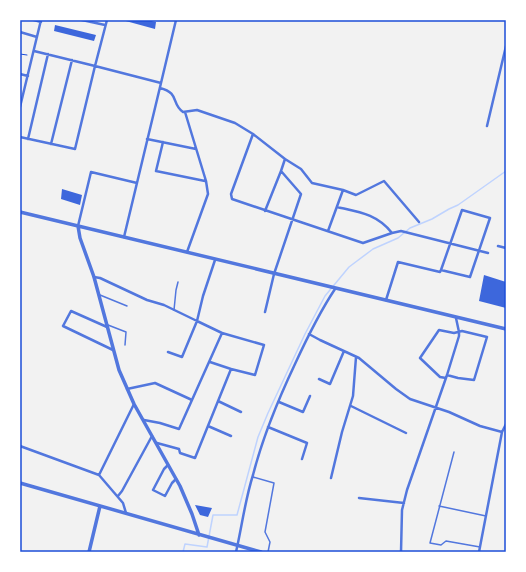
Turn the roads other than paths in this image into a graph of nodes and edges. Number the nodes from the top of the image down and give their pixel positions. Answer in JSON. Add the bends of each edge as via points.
{"nodes":[{"id":1,"x":34,"y":20,"type":"edge"},
{"id":2,"x":82,"y":20,"type":"edge"},
{"id":3,"x":107,"y":20,"type":"edge"},
{"id":4,"x":176,"y":20,"type":"edge"},
{"id":5,"x":41,"y":21,"type":"edge"},
{"id":6,"x":106,"y":25,"type":"junction"},
{"id":7,"x":20,"y":32,"type":"edge"},
{"id":8,"x":37,"y":37,"type":"junction"},
{"id":9,"x":506,"y":46,"type":"edge"},
{"id":10,"x":34,"y":51,"type":"junction"},
{"id":11,"x":48,"y":54,"type":"junction"},
{"id":12,"x":72,"y":60,"type":"junction"},
{"id":13,"x":95,"y":66,"type":"junction"},
{"id":14,"x":20,"y":74,"type":"edge"},
{"id":15,"x":28,"y":76,"type":"junction"},
{"id":16,"x":161,"y":83,"type":"junction"},
{"id":17,"x":160,"y":88,"type":"junction"},
{"id":18,"x":20,"y":107,"type":"edge"},
{"id":19,"x":185,"y":112,"type":"junction"},
{"id":20,"x":487,"y":126,"type":"dead end"},
{"id":21,"x":253,"y":134,"type":"junction"},
{"id":22,"x":20,"y":137,"type":"edge"},
{"id":23,"x":28,"y":139,"type":"junction"},
{"id":24,"x":147,"y":139,"type":"junction"},
{"id":25,"x":163,"y":142,"type":"junction"},
{"id":26,"x":51,"y":144,"type":"junction"},
{"id":27,"x":196,"y":149,"type":"junction"},
{"id":28,"x":285,"y":159,"type":"junction"},
{"id":29,"x":281,"y":171,"type":"junction"},
{"id":30,"x":206,"y":181,"type":"junction"},
{"id":31,"x":137,"y":183,"type":"junction"},
{"id":32,"x":342,"y":190,"type":"junction"},
{"id":33,"x":336,"y":207,"type":"junction"},
{"id":34,"x":265,"y":211,"type":"junction"},
{"id":35,"x":20,"y":212,"type":"edge"},
{"id":36,"x":292,"y":219,"type":"junction"},
{"id":37,"x":419,"y":222,"type":"dead end"},
{"id":38,"x":78,"y":226,"type":"junction"},
{"id":39,"x":328,"y":231,"type":"junction"},
{"id":40,"x":392,"y":233,"type":"junction"},
{"id":41,"x":124,"y":237,"type":"junction"},
{"id":42,"x":451,"y":243,"type":"junction"},
{"id":43,"x":498,"y":246,"type":"dead end"},
{"id":44,"x":506,"y":248,"type":"edge"},
{"id":45,"x":479,"y":250,"type":"junction"},
{"id":46,"x":186,"y":253,"type":"junction"},
{"id":47,"x":488,"y":253,"type":"dead end"},
{"id":48,"x":215,"y":260,"type":"junction"},
{"id":49,"x":442,"y":270,"type":"junction"},
{"id":50,"x":274,"y":274,"type":"junction"},
{"id":51,"x":94,"y":277,"type":"junction"},
{"id":52,"x":178,"y":282,"type":"dead end"},
{"id":53,"x":335,"y":289,"type":"junction"},
{"id":54,"x":98,"y":294,"type":"junction"},
{"id":55,"x":386,"y":301,"type":"junction"},
{"id":56,"x":127,"y":306,"type":"dead end"},
{"id":57,"x":174,"y":310,"type":"junction"},
{"id":58,"x":265,"y":312,"type":"dead end"},
{"id":59,"x":456,"y":318,"type":"junction"},
{"id":60,"x":197,"y":321,"type":"junction"},
{"id":61,"x":106,"y":325,"type":"junction"},
{"id":62,"x":506,"y":329,"type":"edge"},
{"id":63,"x":459,"y":332,"type":"junction"},
{"id":64,"x":222,"y":333,"type":"junction"},
{"id":65,"x":309,"y":334,"type":"junction"},
{"id":66,"x":125,"y":344,"type":"dead end"},
{"id":67,"x":113,"y":350,"type":"junction"},
{"id":68,"x":344,"y":351,"type":"junction"},
{"id":69,"x":168,"y":352,"type":"dead end"},
{"id":70,"x":356,"y":357,"type":"junction"},
{"id":71,"x":210,"y":362,"type":"junction"},
{"id":72,"x":231,"y":369,"type":"junction"},
{"id":73,"x":447,"y":377,"type":"junction"},
{"id":74,"x":319,"y":379,"type":"dead end"},
{"id":75,"x":128,"y":389,"type":"junction"},
{"id":76,"x":310,"y":396,"type":"dead end"},
{"id":77,"x":192,"y":400,"type":"junction"},
{"id":78,"x":218,"y":401,"type":"junction"},
{"id":79,"x":278,"y":402,"type":"junction"},
{"id":80,"x":134,"y":404,"type":"junction"},
{"id":81,"x":351,"y":406,"type":"junction"},
{"id":82,"x":436,"y":407,"type":"junction"},
{"id":83,"x":241,"y":412,"type":"dead end"},
{"id":84,"x":144,"y":420,"type":"junction"},
{"id":85,"x":506,"y":424,"type":"edge"},
{"id":86,"x":208,"y":426,"type":"junction"},
{"id":87,"x":268,"y":427,"type":"junction"},
{"id":88,"x":502,"y":432,"type":"junction"},
{"id":89,"x":406,"y":434,"type":"dead end"},
{"id":90,"x":152,"y":435,"type":"junction"},
{"id":91,"x":231,"y":436,"type":"dead end"},
{"id":92,"x":157,"y":443,"type":"junction"},
{"id":93,"x":20,"y":446,"type":"edge"},
{"id":94,"x":454,"y":452,"type":"dead end"},
{"id":95,"x":302,"y":459,"type":"dead end"},
{"id":96,"x":168,"y":465,"type":"junction"},
{"id":97,"x":99,"y":475,"type":"junction"},
{"id":98,"x":252,"y":476,"type":"junction"},
{"id":99,"x":331,"y":478,"type":"dead end"},
{"id":100,"x":176,"y":479,"type":"junction"},
{"id":101,"x":20,"y":483,"type":"edge"},
{"id":102,"x":118,"y":496,"type":"junction"},
{"id":103,"x":359,"y":498,"type":"dead end"},
{"id":104,"x":404,"y":503,"type":"junction"},
{"id":105,"x":100,"y":506,"type":"junction"},
{"id":106,"x":439,"y":506,"type":"junction"},
{"id":107,"x":126,"y":513,"type":"junction"},
{"id":108,"x":486,"y":516,"type":"junction"},
{"id":109,"x":199,"y":535,"type":"junction"},
{"id":110,"x":238,"y":545,"type":"junction"},
{"id":111,"x":480,"y":547,"type":"junction"},
{"id":112,"x":89,"y":552,"type":"edge"},
{"id":113,"x":236,"y":552,"type":"edge"},
{"id":114,"x":261,"y":552,"type":"edge"},
{"id":115,"x":268,"y":552,"type":"edge"},
{"id":116,"x":401,"y":552,"type":"edge"},
{"id":117,"x":479,"y":552,"type":"edge"}],
"edges":[{"from":1,"to":5,"type":"street"},
{"from":2,"to":6,"type":"street"},
{"from":3,"to":6,"type":"street"},
{"from":4,"to":16,"type":"street"},
{"from":5,"to":8,"type":"street"},
{"from":6,"to":13,"type":"street"},
{"from":7,"to":8,"type":"street"},
{"from":8,"to":10,"type":"street"},
{"from":9,"to":20,"type":"street"},
{"from":10,"to":11,"type":"street"},
{"from":10,"to":15,"type":"street"},
{"from":11,"to":12,"type":"street"},
{"from":11,"to":23,"type":"street"},
{"from":12,"to":13,"type":"street"},
{"from":12,"to":26,"type":"street"},
{"from":13,"to":16,"type":"street"},
{"from":13,"to":26,"type":"street","via":[[75,149]]},
{"from":14,"to":15,"type":"street"},
{"from":15,"to":18,"type":"street"},
{"from":16,"to":17,"type":"street"},
{"from":17,"to":19,"type":"street","via":[[168,90],[174,96],[179,110]]},
{"from":17,"to":24,"type":"street"},
{"from":19,"to":21,"type":"street","via":[[197,110],[235,123]]},
{"from":19,"to":27,"type":"street"},
{"from":21,"to":28,"type":"street"},
{"from":21,"to":34,"type":"street","via":[[231,197]]},
{"from":22,"to":23,"type":"street"},
{"from":23,"to":26,"type":"street"},
{"from":24,"to":25,"type":"street"},
{"from":24,"to":31,"type":"street"},
{"from":25,"to":27,"type":"street"},
{"from":25,"to":30,"type":"street","via":[[156,171]]},
{"from":27,"to":30,"type":"street"},
{"from":28,"to":29,"type":"street"},
{"from":28,"to":32,"type":"street","via":[[301,170],[312,182]]},
{"from":29,"to":34,"type":"street"},
{"from":29,"to":36,"type":"street","via":[[301,194]]},
{"from":30,"to":46,"type":"street","via":[[208,194]]},
{"from":31,"to":38,"type":"street","via":[[91,172]]},
{"from":31,"to":41,"type":"street"},
{"from":32,"to":33,"type":"street"},
{"from":32,"to":37,"type":"street","via":[[356,195],[384,181]]},
{"from":33,"to":39,"type":"street"},
{"from":33,"to":40,"type":"street","via":[[373,216]]},
{"from":34,"to":36,"type":"street"},
{"from":35,"to":38,"type":"street"},
{"from":36,"to":39,"type":"street"},
{"from":36,"to":50,"type":"street"},
{"from":38,"to":41,"type":"street"},
{"from":38,"to":51,"type":"street"},
{"from":39,"to":40,"type":"street","via":[[363,243]]},
{"from":40,"to":42,"type":"street","via":[[401,232]]},
{"from":41,"to":46,"type":"street"},
{"from":42,"to":45,"type":"street"},
{"from":42,"to":45,"type":"street","via":[[462,210],[490,218]]},
{"from":42,"to":49,"type":"street"},
{"from":43,"to":44,"type":"street"},
{"from":45,"to":47,"type":"street"},
{"from":45,"to":49,"type":"street","via":[[470,277]]},
{"from":46,"to":48,"type":"street"},
{"from":48,"to":50,"type":"street"},
{"from":48,"to":60,"type":"street"},
{"from":49,"to":55,"type":"street","via":[[440,272],[398,262]]},
{"from":50,"to":53,"type":"street"},
{"from":50,"to":58,"type":"street"},
{"from":51,"to":54,"type":"street"},
{"from":51,"to":57,"type":"street"},
{"from":52,"to":57,"type":"lane"},
{"from":53,"to":55,"type":"street"},
{"from":53,"to":65,"type":"street"},
{"from":54,"to":56,"type":"lane"},
{"from":54,"to":61,"type":"street"},
{"from":55,"to":59,"type":"street"},
{"from":57,"to":60,"type":"street"},
{"from":59,"to":62,"type":"street"},
{"from":59,"to":63,"type":"street"},
{"from":60,"to":64,"type":"street"},
{"from":60,"to":69,"type":"street","via":[[182,357]]},
{"from":61,"to":66,"type":"lane","via":[[126,332]]},
{"from":61,"to":67,"type":"street"},
{"from":61,"to":67,"type":"street","via":[[71,311],[63,326]]},
{"from":63,"to":73,"type":"street"},
{"from":63,"to":73,"type":"street","via":[[439,330],[420,358],[440,377]]},
{"from":63,"to":73,"type":"street","via":[[487,337],[474,380]]},
{"from":64,"to":71,"type":"street"},
{"from":64,"to":72,"type":"street","via":[[264,345],[255,375]]},
{"from":65,"to":68,"type":"street"},
{"from":65,"to":79,"type":"street"},
{"from":67,"to":75,"type":"street"},
{"from":68,"to":70,"type":"street"},
{"from":68,"to":74,"type":"street","via":[[330,384]]},
{"from":70,"to":81,"type":"street"},
{"from":70,"to":82,"type":"street","via":[[410,399]]},
{"from":71,"to":72,"type":"street"},
{"from":71,"to":77,"type":"street"},
{"from":72,"to":78,"type":"street"},
{"from":73,"to":82,"type":"street"},
{"from":75,"to":77,"type":"street","via":[[155,383]]},
{"from":75,"to":80,"type":"street"},
{"from":76,"to":79,"type":"street","via":[[303,412]]},
{"from":77,"to":84,"type":"street","via":[[179,429]]},
{"from":78,"to":83,"type":"street"},
{"from":78,"to":86,"type":"street"},
{"from":79,"to":87,"type":"street"},
{"from":80,"to":84,"type":"street"},
{"from":80,"to":97,"type":"street"},
{"from":81,"to":89,"type":"street"},
{"from":81,"to":99,"type":"street"},
{"from":82,"to":88,"type":"street","via":[[480,426]]},
{"from":82,"to":104,"type":"street"},
{"from":84,"to":90,"type":"street"},
{"from":85,"to":88,"type":"street"},
{"from":86,"to":91,"type":"street"},
{"from":86,"to":92,"type":"street","via":[[195,458],[180,453],[179,449]]},
{"from":87,"to":95,"type":"street","via":[[307,443]]},
{"from":87,"to":98,"type":"street"},
{"from":88,"to":108,"type":"street"},
{"from":90,"to":92,"type":"street"},
{"from":90,"to":102,"type":"street"},
{"from":92,"to":96,"type":"street"},
{"from":93,"to":97,"type":"street"},
{"from":94,"to":106,"type":"lane"},
{"from":96,"to":100,"type":"street"},
{"from":96,"to":100,"type":"street","via":[[153,490],[165,496]]},
{"from":97,"to":102,"type":"street"},
{"from":98,"to":110,"type":"street"},
{"from":98,"to":115,"type":"lane","via":[[274,483],[266,532],[270,542]]},
{"from":100,"to":109,"type":"street"},
{"from":101,"to":105,"type":"street"},
{"from":102,"to":107,"type":"street"},
{"from":103,"to":104,"type":"street"},
{"from":104,"to":116,"type":"street"},
{"from":105,"to":107,"type":"street"},
{"from":105,"to":112,"type":"street"},
{"from":106,"to":108,"type":"lane"},
{"from":106,"to":111,"type":"lane","via":[[430,543],[441,545],[446,541]]},
{"from":107,"to":109,"type":"street"},
{"from":108,"to":111,"type":"street"},
{"from":109,"to":110,"type":"street"},
{"from":110,"to":113,"type":"street"},
{"from":110,"to":114,"type":"street"},
{"from":111,"to":117,"type":"street"}]}
